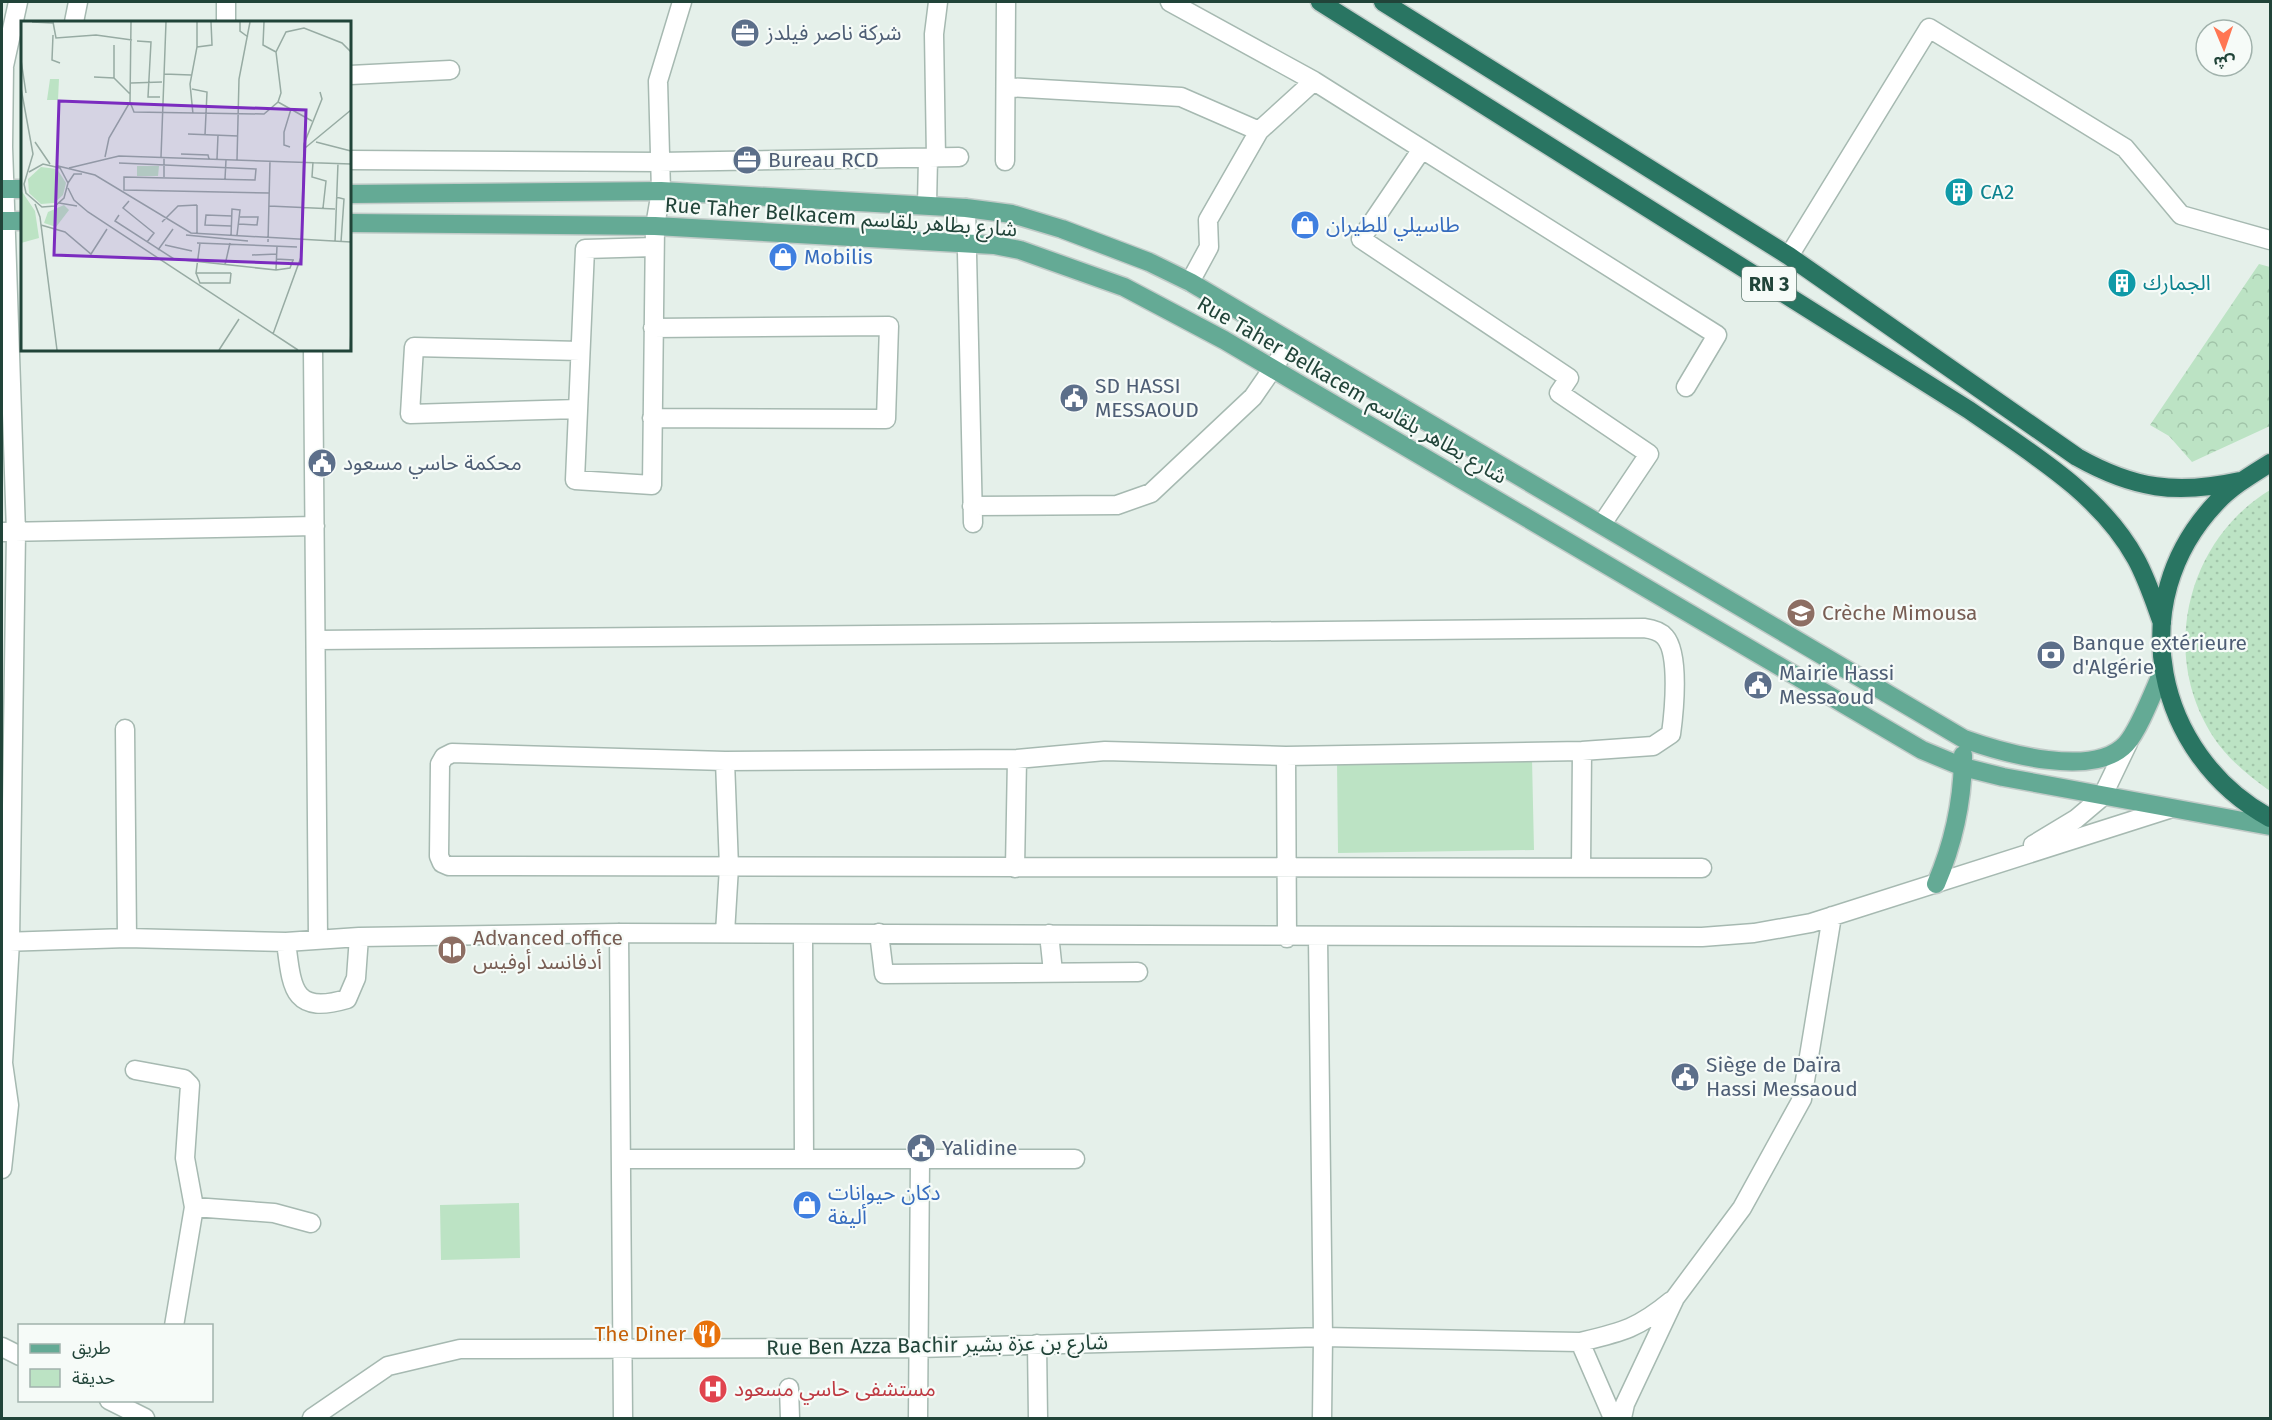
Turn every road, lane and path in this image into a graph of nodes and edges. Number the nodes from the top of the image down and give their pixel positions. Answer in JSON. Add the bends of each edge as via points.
{"nodes":[{"id":1,"x":18,"y":2,"type":"edge"},
{"id":2,"x":78,"y":2,"type":"edge"},
{"id":3,"x":226,"y":2,"type":"edge"},
{"id":4,"x":682,"y":2,"type":"edge"},
{"id":5,"x":938,"y":2,"type":"edge"},
{"id":6,"x":1006,"y":2,"type":"edge"},
{"id":7,"x":1170,"y":2,"type":"edge"},
{"id":8,"x":1320,"y":2,"type":"edge"},
{"id":9,"x":1383,"y":2,"type":"edge"},
{"id":10,"x":74,"y":21,"type":"edge"},
{"id":11,"x":226,"y":21,"type":"edge"},
{"id":12,"x":17,"y":30,"type":"edge"},
{"id":13,"x":450,"y":70,"type":"dead end"},
{"id":14,"x":351,"y":75,"type":"edge"},
{"id":15,"x":1314,"y":81,"type":"junction"},
{"id":16,"x":1006,"y":87,"type":"junction"},
{"id":17,"x":1258,"y":131,"type":"junction"},
{"id":18,"x":1422,"y":149,"type":"junction"},
{"id":19,"x":960,"y":157,"type":"dead end"},
{"id":20,"x":932,"y":158,"type":"junction"},
{"id":21,"x":351,"y":160,"type":"edge"},
{"id":22,"x":1005,"y":161,"type":"dead end"},
{"id":23,"x":659,"y":162,"type":"junction"},
{"id":24,"x":2,"y":189,"type":"edge"},
{"id":25,"x":21,"y":189,"type":"edge"},
{"id":26,"x":661,"y":190,"type":"junction"},
{"id":27,"x":351,"y":194,"type":"edge"},
{"id":28,"x":927,"y":206,"type":"junction"},
{"id":29,"x":966,"y":208,"type":"junction"},
{"id":30,"x":10,"y":221,"type":"edge"},
{"id":31,"x":351,"y":223,"type":"edge"},
{"id":32,"x":655,"y":226,"type":"junction"},
{"id":33,"x":2271,"y":240,"type":"edge"},
{"id":34,"x":965,"y":243,"type":"junction"},
{"id":35,"x":654,"y":247,"type":"junction"},
{"id":36,"x":1789,"y":256,"type":"junction"},
{"id":37,"x":1190,"y":282,"type":"junction"},
{"id":38,"x":653,"y":328,"type":"junction"},
{"id":39,"x":1291,"y":342,"type":"junction"},
{"id":40,"x":313,"y":351,"type":"edge"},
{"id":41,"x":580,"y":351,"type":"junction"},
{"id":42,"x":1274,"y":368,"type":"junction"},
{"id":43,"x":1686,"y":387,"type":"dead end"},
{"id":44,"x":578,"y":409,"type":"junction"},
{"id":45,"x":652,"y":418,"type":"junction"},
{"id":46,"x":2271,"y":463,"type":"edge"},
{"id":47,"x":2240,"y":481,"type":"junction"},
{"id":48,"x":1602,"y":524,"type":"junction"},
{"id":49,"x":315,"y":526,"type":"junction"},
{"id":50,"x":9,"y":532,"type":"edge"},
{"id":51,"x":2162,"y":623,"type":"junction"},
{"id":52,"x":316,"y":640,"type":"junction"},
{"id":53,"x":2163,"y":670,"type":"junction"},
{"id":54,"x":125,"y":729,"type":"dead end"},
{"id":55,"x":1964,"y":739,"type":"junction"},
{"id":56,"x":2127,"y":743,"type":"junction"},
{"id":57,"x":1582,"y":751,"type":"junction"},
{"id":58,"x":1286,"y":756,"type":"junction"},
{"id":59,"x":1017,"y":759,"type":"junction"},
{"id":60,"x":725,"y":761,"type":"junction"},
{"id":61,"x":1963,"y":767,"type":"junction"},
{"id":62,"x":2102,"y":797,"type":"junction"},
{"id":63,"x":2169,"y":809,"type":"junction"},
{"id":64,"x":2271,"y":818,"type":"edge"},
{"id":65,"x":2271,"y":826,"type":"edge"},
{"id":66,"x":2008,"y":860,"type":"junction"},
{"id":67,"x":729,"y":867,"type":"junction"},
{"id":68,"x":1015,"y":868,"type":"junction"},
{"id":69,"x":1581,"y":868,"type":"junction"},
{"id":70,"x":1702,"y":868,"type":"dead end"},
{"id":71,"x":1288,"y":869,"type":"junction"},
{"id":72,"x":1936,"y":884,"type":"junction"},
{"id":73,"x":1832,"y":916,"type":"junction"},
{"id":74,"x":619,"y":933,"type":"junction"},
{"id":75,"x":725,"y":933,"type":"junction"},
{"id":76,"x":879,"y":933,"type":"junction"},
{"id":77,"x":1049,"y":934,"type":"junction"},
{"id":78,"x":803,"y":935,"type":"junction"},
{"id":79,"x":359,"y":937,"type":"junction"},
{"id":80,"x":1318,"y":937,"type":"junction"},
{"id":81,"x":127,"y":938,"type":"junction"},
{"id":82,"x":1287,"y":938,"type":"junction"},
{"id":83,"x":318,"y":939,"type":"junction"},
{"id":84,"x":6,"y":942,"type":"edge"},
{"id":85,"x":286,"y":942,"type":"junction"},
{"id":86,"x":1053,"y":972,"type":"junction"},
{"id":87,"x":1138,"y":972,"type":"dead end"},
{"id":88,"x":2,"y":1064,"type":"edge"},
{"id":89,"x":135,"y":1070,"type":"dead end"},
{"id":90,"x":622,"y":1159,"type":"junction"},
{"id":91,"x":804,"y":1159,"type":"junction"},
{"id":92,"x":920,"y":1159,"type":"junction"},
{"id":93,"x":1075,"y":1159,"type":"dead end"},
{"id":94,"x":2,"y":1168,"type":"edge"},
{"id":95,"x":194,"y":1207,"type":"junction"},
{"id":96,"x":311,"y":1223,"type":"dead end"},
{"id":97,"x":1675,"y":1298,"type":"junction"},
{"id":98,"x":174,"y":1324,"type":"edge"},
{"id":99,"x":1323,"y":1337,"type":"junction"},
{"id":100,"x":1580,"y":1342,"type":"junction"},
{"id":101,"x":1037,"y":1344,"type":"junction"},
{"id":102,"x":2,"y":1347,"type":"edge"},
{"id":103,"x":918,"y":1348,"type":"junction"},
{"id":104,"x":622,"y":1350,"type":"junction"},
{"id":105,"x":18,"y":1355,"type":"edge"},
{"id":106,"x":789,"y":1388,"type":"dead end"},
{"id":107,"x":112,"y":1402,"type":"edge"},
{"id":108,"x":145,"y":1412,"type":"edge"},
{"id":109,"x":312,"y":1419,"type":"edge"},
{"id":110,"x":623,"y":1419,"type":"edge"},
{"id":111,"x":790,"y":1419,"type":"edge"},
{"id":112,"x":918,"y":1419,"type":"edge"},
{"id":113,"x":1038,"y":1419,"type":"edge"},
{"id":114,"x":1322,"y":1419,"type":"edge"},
{"id":115,"x":1613,"y":1419,"type":"edge"},
{"id":116,"x":1622,"y":1419,"type":"edge"}],
"edges":[{"from":1,"to":12,"type":"street"},
{"from":2,"to":10,"type":"street"},
{"from":3,"to":11,"type":"street"},
{"from":4,"to":23,"type":"street","via":[[658,81]]},
{"from":5,"to":20,"type":"street"},
{"from":6,"to":16,"type":"street"},
{"from":7,"to":15,"type":"street"},
{"from":8,"to":51,"type":"highway","number":"RN 3","via":[[1969,410],[2054,470],[2079,490],[2121,538],[2135,558]]},
{"from":9,"to":36,"type":"highway","number":"RN 3"},
{"from":12,"to":24,"type":"street","via":[[4,66]]},
{"from":13,"to":14,"type":"street"},
{"from":15,"to":17,"type":"street"},
{"from":15,"to":18,"type":"street"},
{"from":16,"to":17,"type":"street","via":[[1180,97]]},
{"from":16,"to":22,"type":"street"},
{"from":17,"to":37,"type":"street","via":[[1208,220],[1209,248]]},
{"from":18,"to":43,"type":"street","via":[[1717,336]]},
{"from":18,"to":48,"type":"street","via":[[1361,239],[1569,378],[1558,393],[1649,454]]},
{"from":19,"to":20,"type":"street"},
{"from":20,"to":23,"type":"street"},
{"from":20,"to":28,"type":"street"},
{"from":21,"to":23,"type":"street"},
{"from":23,"to":26,"type":"street"},
{"from":24,"to":25,"type":"main road"},
{"from":24,"to":30,"type":"street"},
{"from":26,"to":27,"type":"main road","name":"Rue Taher Belkacem شارع بطاهر بلقاسم"},
{"from":26,"to":28,"type":"main road","name":"Rue Taher Belkacem شارع بطاهر بلقاسم"},
{"from":26,"to":32,"type":"street"},
{"from":28,"to":29,"type":"main road","name":"Rue Taher Belkacem شارع بطاهر بلقاسم"},
{"from":29,"to":34,"type":"street"},
{"from":29,"to":37,"type":"main road","name":"Rue Taher Belkacem شارع بطاهر بلقاسم","via":[[1012,214],[1062,229]]},
{"from":30,"to":50,"type":"street"},
{"from":31,"to":32,"type":"main road","name":"Rue Taher Belkacem شارع بطاهر بلقاسم"},
{"from":32,"to":34,"type":"main road","name":"Rue Taher Belkacem شارع بطاهر بلقاسم"},
{"from":32,"to":35,"type":"street"},
{"from":33,"to":36,"type":"street","via":[[2181,214],[2126,148],[1929,28]]},
{"from":34,"to":42,"type":"main road","name":"Rue Taher Belkacem شارع بطاهر بلقاسم","via":[[1020,250],[1124,287]]},
{"from":34,"to":42,"type":"street","via":[[973,514],[1117,505],[1151,493],[1253,398]]},
{"from":35,"to":38,"type":"street"},
{"from":35,"to":41,"type":"street","via":[[585,249]]},
{"from":36,"to":47,"type":"highway","number":"RN 3","via":[[2107,474],[2139,485],[2172,490]]},
{"from":37,"to":39,"type":"main road","name":"Rue Taher Belkacem شارع بطاهر بلقاسم"},
{"from":38,"to":45,"type":"street"},
{"from":38,"to":45,"type":"street","via":[[889,326],[886,419]]},
{"from":39,"to":42,"type":"street"},
{"from":39,"to":48,"type":"main road","name":"Rue Taher Belkacem شارع بطاهر بلقاسم"},
{"from":40,"to":49,"type":"street"},
{"from":41,"to":44,"type":"street"},
{"from":41,"to":44,"type":"street","via":[[414,347],[410,414]]},
{"from":42,"to":61,"type":"main road","name":"Rue Taher Belkacem شارع بطاهر بلقاسم","via":[[1755,654],[1922,750]]},
{"from":44,"to":45,"type":"street","via":[[575,480],[652,485]]},
{"from":46,"to":47,"type":"highway"},
{"from":47,"to":51,"type":"highway","via":[[2215,504],[2178,559],[2167,590]]},
{"from":48,"to":55,"type":"main road","name":"Rue Taher Belkacem شارع بطاهر بلقاسم"},
{"from":49,"to":50,"type":"street"},
{"from":49,"to":52,"type":"street"},
{"from":50,"to":84,"type":"street"},
{"from":51,"to":53,"type":"highway"},
{"from":52,"to":57,"type":"street","via":[[1621,628],[1656,631],[1665,637],[1674,661],[1671,734],[1653,747]]},
{"from":52,"to":83,"type":"street"},
{"from":53,"to":56,"type":"main road"},
{"from":53,"to":64,"type":"highway","via":[[2178,721],[2205,767],[2244,803]]},
{"from":54,"to":81,"type":"street"},
{"from":55,"to":56,"type":"main road","name":"Rue Taher Belkacem شارع بطاهر بلقاسم","via":[[1997,750],[2080,764],[2106,758]]},
{"from":55,"to":61,"type":"main road"},
{"from":56,"to":62,"type":"street"},
{"from":57,"to":58,"type":"street"},
{"from":57,"to":69,"type":"street"},
{"from":58,"to":59,"type":"street","via":[[1105,751]]},
{"from":58,"to":71,"type":"street"},
{"from":59,"to":60,"type":"street"},
{"from":59,"to":68,"type":"street"},
{"from":60,"to":67,"type":"street"},
{"from":60,"to":67,"type":"street","via":[[452,753],[440,764],[439,856],[449,866]]},
{"from":61,"to":62,"type":"main road","name":"Rue Taher Belkacem شارع بطاهر بلقاسم"},
{"from":61,"to":72,"type":"main road","via":[[1955,831]]},
{"from":62,"to":63,"type":"main road","name":"Rue Taher Belkacem شارع بطاهر بلقاسم"},
{"from":62,"to":66,"type":"street","via":[[2076,819]]},
{"from":63,"to":65,"type":"main road","name":"Rue Taher Belkacem شارع بطاهر بلقاسم"},
{"from":63,"to":66,"type":"street"},
{"from":66,"to":72,"type":"street"},
{"from":67,"to":68,"type":"street"},
{"from":67,"to":75,"type":"street"},
{"from":68,"to":71,"type":"street"},
{"from":69,"to":70,"type":"street"},
{"from":69,"to":71,"type":"street"},
{"from":71,"to":82,"type":"street"},
{"from":72,"to":73,"type":"street"},
{"from":73,"to":80,"type":"street","via":[[1786,929],[1702,937]]},
{"from":73,"to":97,"type":"street","via":[[1802,1099],[1742,1208]]},
{"from":74,"to":75,"type":"street"},
{"from":74,"to":79,"type":"street"},
{"from":74,"to":90,"type":"street"},
{"from":75,"to":78,"type":"street"},
{"from":76,"to":77,"type":"street"},
{"from":76,"to":78,"type":"street"},
{"from":76,"to":86,"type":"street","via":[[884,974]]},
{"from":77,"to":82,"type":"street"},
{"from":77,"to":86,"type":"street"},
{"from":78,"to":91,"type":"street"},
{"from":79,"to":83,"type":"street"},
{"from":79,"to":85,"type":"street","via":[[356,978],[347,999],[327,1005],[310,1004],[299,998],[291,981]]},
{"from":80,"to":82,"type":"street"},
{"from":80,"to":99,"type":"street"},
{"from":81,"to":84,"type":"street"},
{"from":81,"to":85,"type":"street"},
{"from":83,"to":85,"type":"street"},
{"from":84,"to":88,"type":"street"},
{"from":86,"to":87,"type":"street"},
{"from":88,"to":94,"type":"street","via":[[9,1105]]},
{"from":89,"to":95,"type":"street","via":[[184,1079],[190,1085],[185,1158]]},
{"from":90,"to":91,"type":"street"},
{"from":90,"to":104,"type":"street"},
{"from":91,"to":92,"type":"street"},
{"from":92,"to":93,"type":"street"},
{"from":92,"to":103,"type":"street"},
{"from":95,"to":96,"type":"street","via":[[274,1213]]},
{"from":95,"to":98,"type":"street"},
{"from":97,"to":100,"type":"street","name":"Rue Ben Azza Bachir شارع بن عزة بشير","via":[[1646,1322]]},
{"from":97,"to":116,"type":"street","via":[[1625,1404]]},
{"from":99,"to":100,"type":"street","name":"Rue Ben Azza Bachir شارع بن عزة بشير"},
{"from":99,"to":101,"type":"street","name":"Rue Ben Azza Bachir شارع بن عزة بشير"},
{"from":99,"to":114,"type":"street"},
{"from":100,"to":115,"type":"street"},
{"from":101,"to":103,"type":"street","name":"Rue Ben Azza Bachir شارع بن عزة بشير"},
{"from":101,"to":113,"type":"street"},
{"from":102,"to":105,"type":"street"},
{"from":103,"to":104,"type":"street","name":"Rue Ben Azza Bachir شارع بن عزة بشير"},
{"from":103,"to":112,"type":"street"},
{"from":104,"to":109,"type":"street","name":"Rue Ben Azza Bachir شارع بن عزة بشير","via":[[460,1349],[388,1366]]},
{"from":104,"to":110,"type":"street"},
{"from":106,"to":111,"type":"street"},
{"from":107,"to":108,"type":"street"}]}
